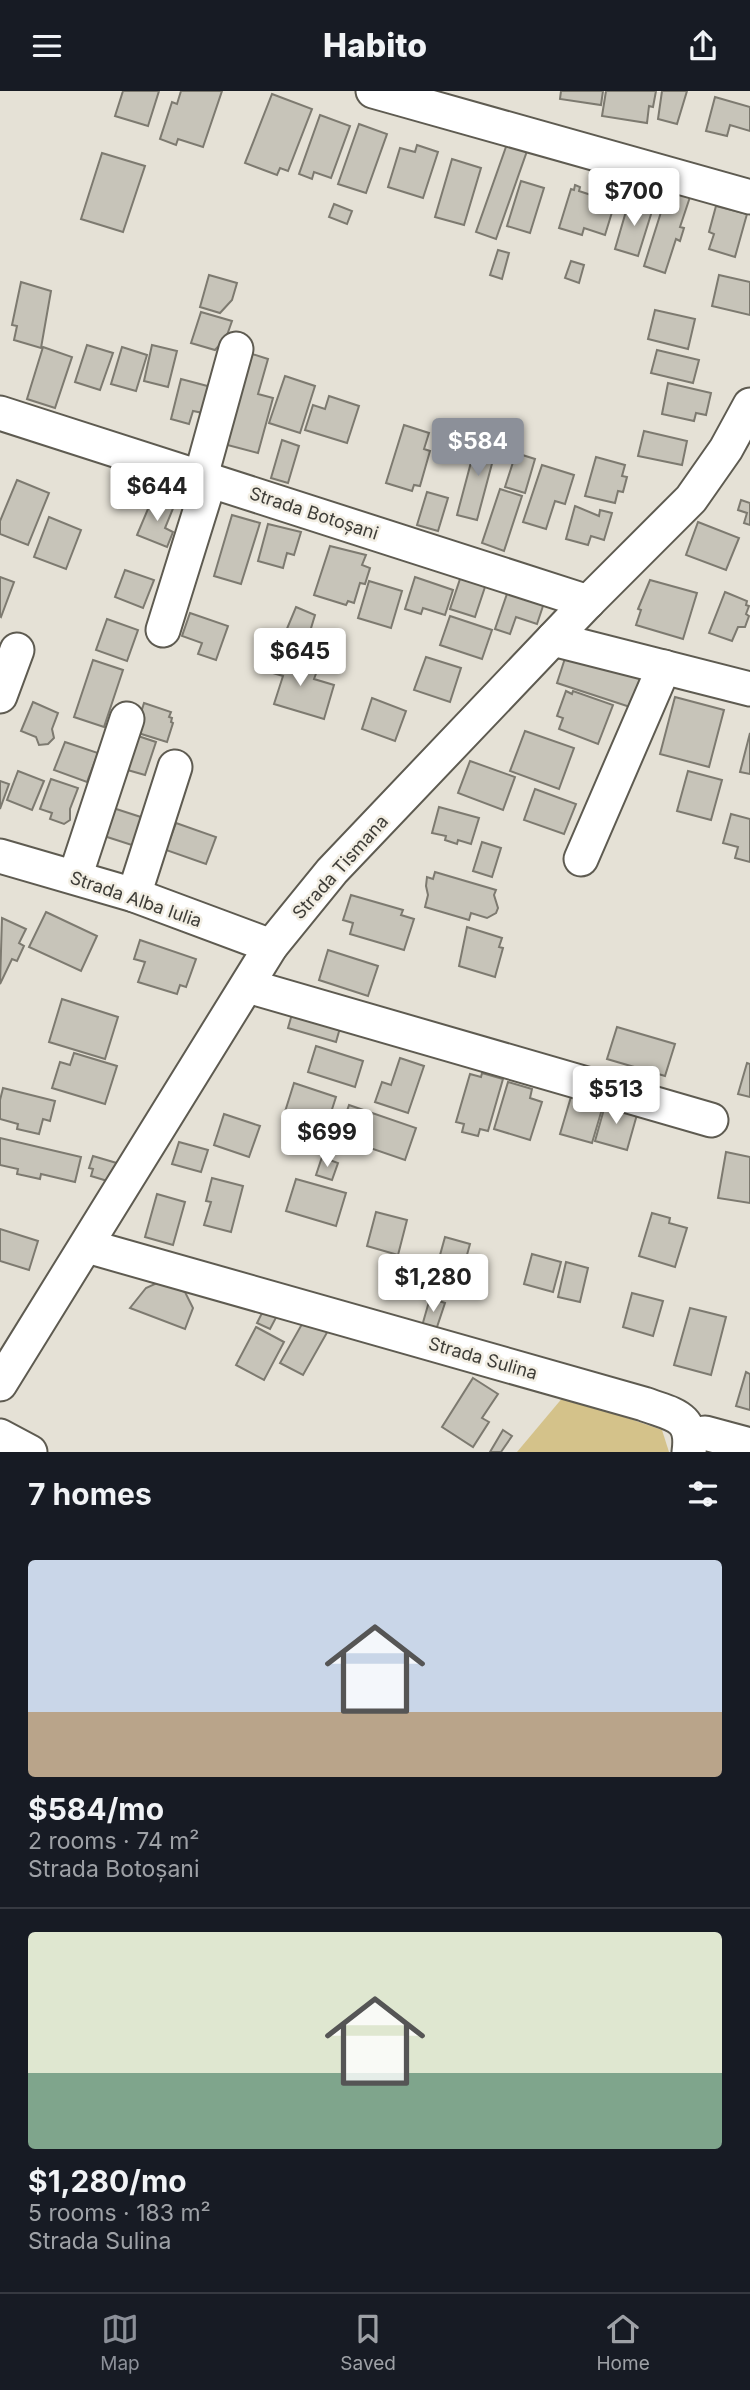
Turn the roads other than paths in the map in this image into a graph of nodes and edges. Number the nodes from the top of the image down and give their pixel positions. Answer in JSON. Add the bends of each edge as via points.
{"nodes":[{"id":1,"x":373,"y":91,"type":"edge"},
{"id":2,"x":750,"y":197,"type":"edge"},
{"id":3,"x":236,"y":349,"type":"dead end"},
{"id":4,"x":750,"y":405,"type":"edge"},
{"id":5,"x":0,"y":413,"type":"edge"},
{"id":6,"x":206,"y":478,"type":"junction"},
{"id":7,"x":588,"y":602,"type":"junction"},
{"id":8,"x":163,"y":630,"type":"dead end"},
{"id":9,"x":568,"y":643,"type":"junction"},
{"id":10,"x":17,"y":650,"type":"dead end"},
{"id":11,"x":664,"y":667,"type":"junction"},
{"id":12,"x":750,"y":689,"type":"edge"},
{"id":13,"x":0,"y":696,"type":"edge"},
{"id":14,"x":127,"y":719,"type":"dead end"},
{"id":15,"x":175,"y":767,"type":"dead end"},
{"id":16,"x":0,"y":856,"type":"edge"},
{"id":17,"x":581,"y":859,"type":"dead end"},
{"id":18,"x":75,"y":877,"type":"junction"},
{"id":19,"x":134,"y":895,"type":"junction"},
{"id":20,"x":271,"y":947,"type":"junction"},
{"id":21,"x":248,"y":986,"type":"junction"},
{"id":22,"x":711,"y":1120,"type":"dead end"},
{"id":23,"x":87,"y":1246,"type":"junction"},
{"id":24,"x":0,"y":1384,"type":"edge"},
{"id":25,"x":0,"y":1436,"type":"edge"},
{"id":26,"x":690,"y":1444,"type":"edge"},
{"id":27,"x":750,"y":1445,"type":"edge"},
{"id":28,"x":30,"y":1452,"type":"edge"}],
"edges":[{"from":1,"to":2,"type":"street"},
{"from":3,"to":6,"type":"street"},
{"from":4,"to":7,"type":"street","name":"Strada Tismana","via":[[691,499]]},
{"from":5,"to":6,"type":"street","name":"Strada Botoșani"},
{"from":6,"to":7,"type":"street","name":"Strada Botoșani"},
{"from":6,"to":8,"type":"street"},
{"from":7,"to":9,"type":"street","name":"Strada Tismana"},
{"from":9,"to":11,"type":"street"},
{"from":9,"to":20,"type":"street","name":"Strada Tismana","via":[[332,871]]},
{"from":10,"to":13,"type":"street"},
{"from":11,"to":12,"type":"street"},
{"from":11,"to":17,"type":"street"},
{"from":14,"to":18,"type":"street"},
{"from":15,"to":19,"type":"street"},
{"from":16,"to":18,"type":"street","name":"Strada Alba Iulia"},
{"from":18,"to":19,"type":"street","name":"Strada Alba Iulia"},
{"from":19,"to":20,"type":"street","name":"Strada Alba Iulia"},
{"from":20,"to":21,"type":"street","name":"Strada Tismana"},
{"from":21,"to":22,"type":"street"},
{"from":21,"to":23,"type":"street","name":"Strada Tismana"},
{"from":23,"to":24,"type":"street","name":"Strada Tismana"},
{"from":23,"to":26,"type":"street","name":"Strada Sulina","via":[[644,1404],[688,1426]]},
{"from":25,"to":28,"type":"street"},
{"from":26,"to":27,"type":"street","via":[[705,1433]]}]}
